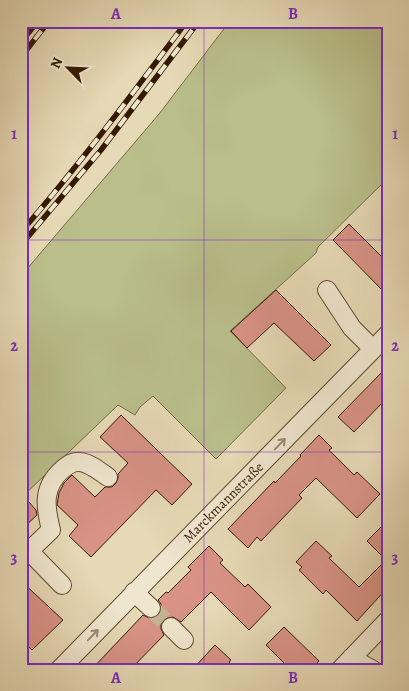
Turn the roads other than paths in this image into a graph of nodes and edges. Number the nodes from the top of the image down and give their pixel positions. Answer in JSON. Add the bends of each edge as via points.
{"nodes":[{"id":1,"x":327,"y":290,"type":"dead end"},
{"id":2,"x":388,"y":334,"type":"edge"},
{"id":3,"x":373,"y":349,"type":"junction"},
{"id":4,"x":108,"y":477,"type":"dead end"},
{"id":5,"x":25,"y":550,"type":"edge"},
{"id":6,"x":62,"y":585,"type":"dead end"},
{"id":7,"x":134,"y":592,"type":"junction"},
{"id":8,"x":151,"y":608,"type":"tunnel mouth"},
{"id":9,"x":388,"y":620,"type":"edge"},
{"id":10,"x":171,"y":628,"type":"tunnel mouth"},
{"id":11,"x":184,"y":640,"type":"dead end"},
{"id":12,"x":346,"y":664,"type":"edge"},
{"id":13,"x":59,"y":670,"type":"edge"},
{"id":14,"x":373,"y":670,"type":"edge"}],
"edges":[{"from":1,"to":3,"type":"street","via":[[352,328]]},
{"from":2,"to":3,"type":"street","name":"Marckmannstraße"},
{"from":7,"to":3,"type":"street","name":"Marckmannstraße","one_way":true},
{"from":4,"to":5,"type":"street","via":[[82,462],[68,465],[58,473],[47,490],[50,530]]},
{"from":5,"to":6,"type":"street"},
{"from":7,"to":8,"type":"street"},
{"from":13,"to":7,"type":"street","name":"Marckmannstraße","one_way":true},
{"from":9,"to":12,"type":"street"},
{"from":10,"to":11,"type":"street"},
{"from":12,"to":14,"type":"street"}]}
